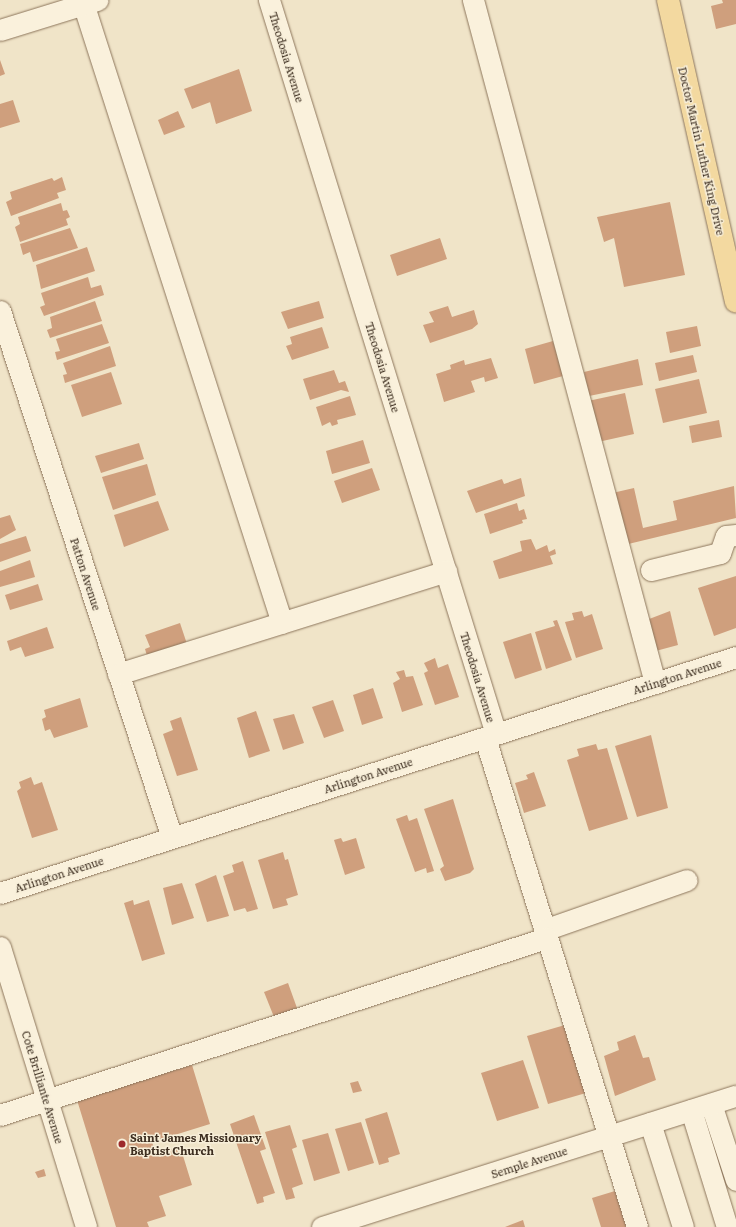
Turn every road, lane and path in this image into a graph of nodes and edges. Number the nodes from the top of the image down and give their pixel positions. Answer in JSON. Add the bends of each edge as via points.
{"nodes":[{"id":1,"x":269,"y":0,"type":"edge"},
{"id":2,"x":473,"y":0,"type":"edge"},
{"id":3,"x":668,"y":0,"type":"edge"},
{"id":4,"x":87,"y":2,"type":"edge"},
{"id":5,"x":0,"y":30,"type":"edge"},
{"id":6,"x":736,"y":301,"type":"edge"},
{"id":7,"x":0,"y":310,"type":"edge"},
{"id":8,"x":736,"y":535,"type":"edge"},
{"id":9,"x":651,"y":570,"type":"dead end"},
{"id":10,"x":446,"y":571,"type":"junction"},
{"id":11,"x":282,"y":623,"type":"junction"},
{"id":12,"x":736,"y":657,"type":"edge"},
{"id":13,"x":118,"y":674,"type":"junction"},
{"id":14,"x":655,"y":683,"type":"junction"},
{"id":15,"x":490,"y":736,"type":"junction"},
{"id":16,"x":172,"y":838,"type":"junction"},
{"id":17,"x":687,"y":880,"type":"dead end"},
{"id":18,"x":0,"y":893,"type":"edge"},
{"id":19,"x":545,"y":934,"type":"junction"},
{"id":20,"x":0,"y":947,"type":"edge"},
{"id":21,"x":736,"y":1096,"type":"edge"},
{"id":22,"x":47,"y":1100,"type":"junction"},
{"id":23,"x":711,"y":1104,"type":"junction"},
{"id":24,"x":691,"y":1110,"type":"junction"},
{"id":25,"x":0,"y":1115,"type":"edge"},
{"id":26,"x":650,"y":1123,"type":"junction"},
{"id":27,"x":607,"y":1137,"type":"junction"},
{"id":28,"x":734,"y":1172,"type":"edge"},
{"id":29,"x":86,"y":1227,"type":"edge"},
{"id":30,"x":322,"y":1227,"type":"edge"},
{"id":31,"x":637,"y":1227,"type":"edge"},
{"id":32,"x":683,"y":1227,"type":"edge"},
{"id":33,"x":727,"y":1227,"type":"edge"}],
"edges":[{"from":1,"to":10,"type":"street","name":"Theodosia Avenue"},
{"from":2,"to":14,"type":"street"},
{"from":3,"to":6,"type":"main road","name":"Doctor Martin Luther King Drive"},
{"from":4,"to":5,"type":"street"},
{"from":4,"to":11,"type":"street"},
{"from":7,"to":13,"type":"street","name":"Patton Avenue"},
{"from":8,"to":9,"type":"street","via":[[726,536],[720,553]]},
{"from":10,"to":11,"type":"street"},
{"from":10,"to":15,"type":"street","name":"Theodosia Avenue"},
{"from":11,"to":13,"type":"street"},
{"from":12,"to":14,"type":"street","name":"Arlington Avenue"},
{"from":13,"to":16,"type":"street","name":"Patton Avenue"},
{"from":14,"to":15,"type":"street","name":"Arlington Avenue"},
{"from":15,"to":16,"type":"street","name":"Arlington Avenue"},
{"from":15,"to":19,"type":"street","name":"Theodosia Avenue"},
{"from":16,"to":18,"type":"street","name":"Arlington Avenue"},
{"from":17,"to":19,"type":"street"},
{"from":19,"to":22,"type":"street"},
{"from":19,"to":27,"type":"street","name":"Theodosia Avenue"},
{"from":20,"to":22,"type":"street","name":"Cote Brilliante Avenue"},
{"from":21,"to":23,"type":"street","name":"Semple Avenue"},
{"from":22,"to":25,"type":"street"},
{"from":22,"to":29,"type":"street","name":"Cote Brilliante Avenue"},
{"from":23,"to":24,"type":"street","name":"Semple Avenue"},
{"from":23,"to":28,"type":"street"},
{"from":24,"to":26,"type":"street","name":"Semple Avenue"},
{"from":24,"to":33,"type":"street"},
{"from":26,"to":27,"type":"street","name":"Semple Avenue"},
{"from":26,"to":32,"type":"street"},
{"from":27,"to":30,"type":"street","name":"Semple Avenue"},
{"from":27,"to":31,"type":"street","name":"Theodosia Avenue"}]}
